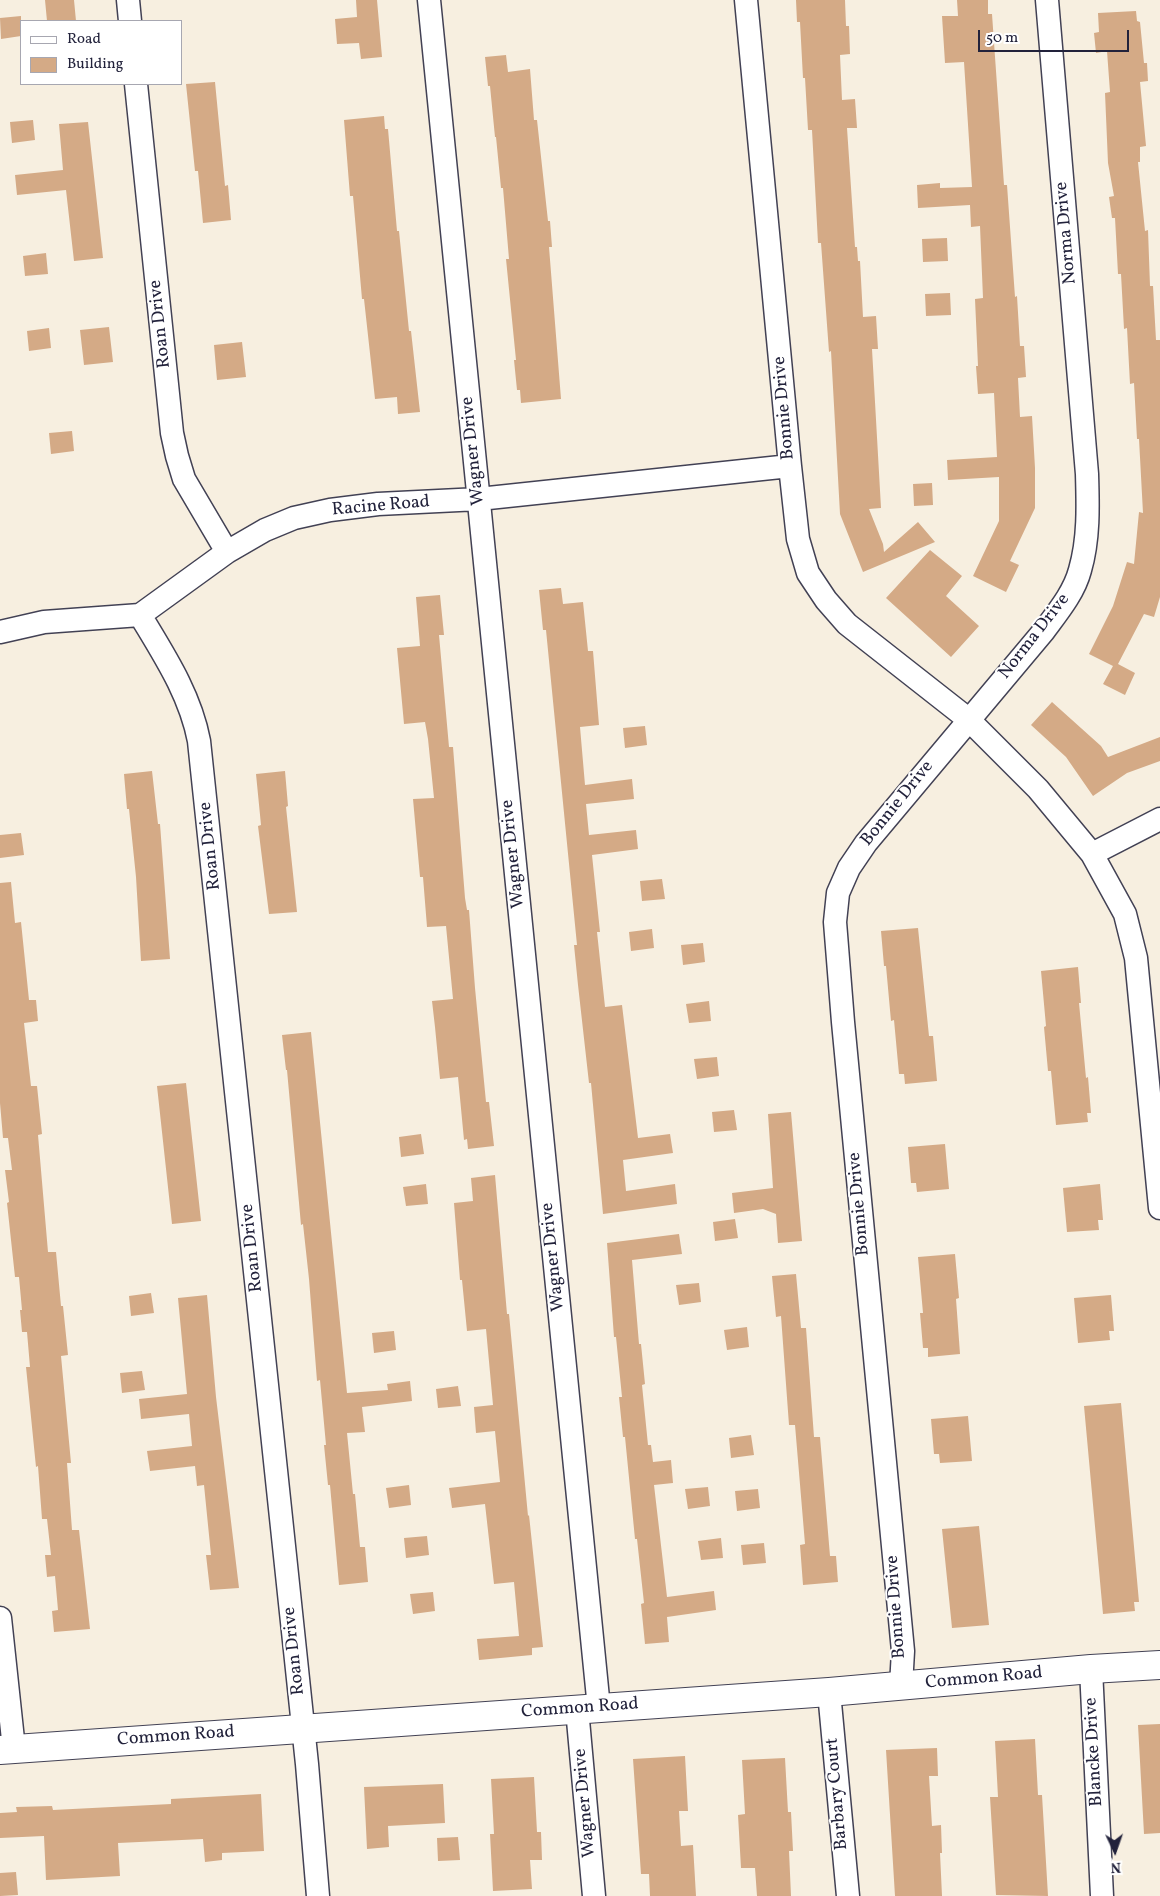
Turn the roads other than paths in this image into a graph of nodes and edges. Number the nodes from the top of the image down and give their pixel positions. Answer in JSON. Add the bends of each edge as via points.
{"nodes":[{"id":1,"x":128,"y":0,"type":"edge"},
{"id":2,"x":429,"y":0,"type":"edge"},
{"id":3,"x":746,"y":0,"type":"edge"},
{"id":4,"x":1047,"y":0,"type":"edge"},
{"id":5,"x":130,"y":20,"type":"edge"},
{"id":6,"x":136,"y":85,"type":"edge"},
{"id":7,"x":790,"y":466,"type":"junction"},
{"id":8,"x":479,"y":499,"type":"junction"},
{"id":9,"x":227,"y":552,"type":"junction"},
{"id":10,"x":140,"y":615,"type":"junction"},
{"id":11,"x":0,"y":632,"type":"edge"},
{"id":12,"x":968,"y":719,"type":"junction"},
{"id":13,"x":1160,"y":819,"type":"edge"},
{"id":14,"x":1092,"y":854,"type":"junction"},
{"id":15,"x":1160,"y":1208,"type":"edge"},
{"id":16,"x":0,"y":1618,"type":"edge"},
{"id":17,"x":1160,"y":1664,"type":"edge"},
{"id":18,"x":1091,"y":1669,"type":"junction"},
{"id":19,"x":901,"y":1686,"type":"junction"},
{"id":20,"x":829,"y":1692,"type":"junction"},
{"id":21,"x":588,"y":1709,"type":"junction"},
{"id":22,"x":303,"y":1728,"type":"junction"},
{"id":23,"x":7,"y":1749,"type":"edge"},
{"id":24,"x":318,"y":1896,"type":"edge"},
{"id":25,"x":594,"y":1896,"type":"edge"},
{"id":26,"x":848,"y":1896,"type":"edge"},
{"id":27,"x":1102,"y":1896,"type":"edge"}],
"edges":[{"from":1,"to":5,"type":"street"},
{"from":2,"to":8,"type":"street","name":"Wagner Drive"},
{"from":3,"to":7,"type":"street","name":"Bonnie Drive"},
{"from":4,"to":12,"type":"street","name":"Norma Drive","via":[[1084,427],[1088,482],[1086,530],[1080,570],[1060,610]]},
{"from":6,"to":9,"type":"street","name":"Roan Drive","via":[[176,456],[184,479]]},
{"from":7,"to":8,"type":"street","name":"Racine Road"},
{"from":7,"to":12,"type":"street","name":"Bonnie Drive","via":[[798,539],[808,572],[826,600],[847,624]]},
{"from":8,"to":9,"type":"street","name":"Racine Road","via":[[330,510],[294,518]]},
{"from":8,"to":21,"type":"street","name":"Wagner Drive"},
{"from":9,"to":10,"type":"street","name":"Racine Road"},
{"from":10,"to":11,"type":"street","via":[[44,622]]},
{"from":10,"to":22,"type":"street","name":"Roan Drive","via":[[189,702],[199,741]]},
{"from":12,"to":14,"type":"street","via":[[1038,789]]},
{"from":12,"to":19,"type":"street","name":"Bonnie Drive","via":[[849,868],[838,893],[835,922],[903,1651]]},
{"from":13,"to":14,"type":"street"},
{"from":14,"to":15,"type":"street","via":[[1125,914],[1136,958]]},
{"from":16,"to":23,"type":"street"},
{"from":17,"to":18,"type":"street","name":"Common Road"},
{"from":18,"to":19,"type":"street","name":"Common Road"},
{"from":18,"to":27,"type":"street","name":"Blancke Drive"},
{"from":19,"to":20,"type":"street","name":"Common Road"},
{"from":20,"to":21,"type":"street","name":"Common Road"},
{"from":20,"to":26,"type":"street","name":"Barbary Court"},
{"from":21,"to":22,"type":"street","name":"Common Road"},
{"from":21,"to":25,"type":"street","name":"Wagner Drive"},
{"from":22,"to":23,"type":"street","name":"Common Road"},
{"from":22,"to":24,"type":"street","name":"Roan Drive"}]}
